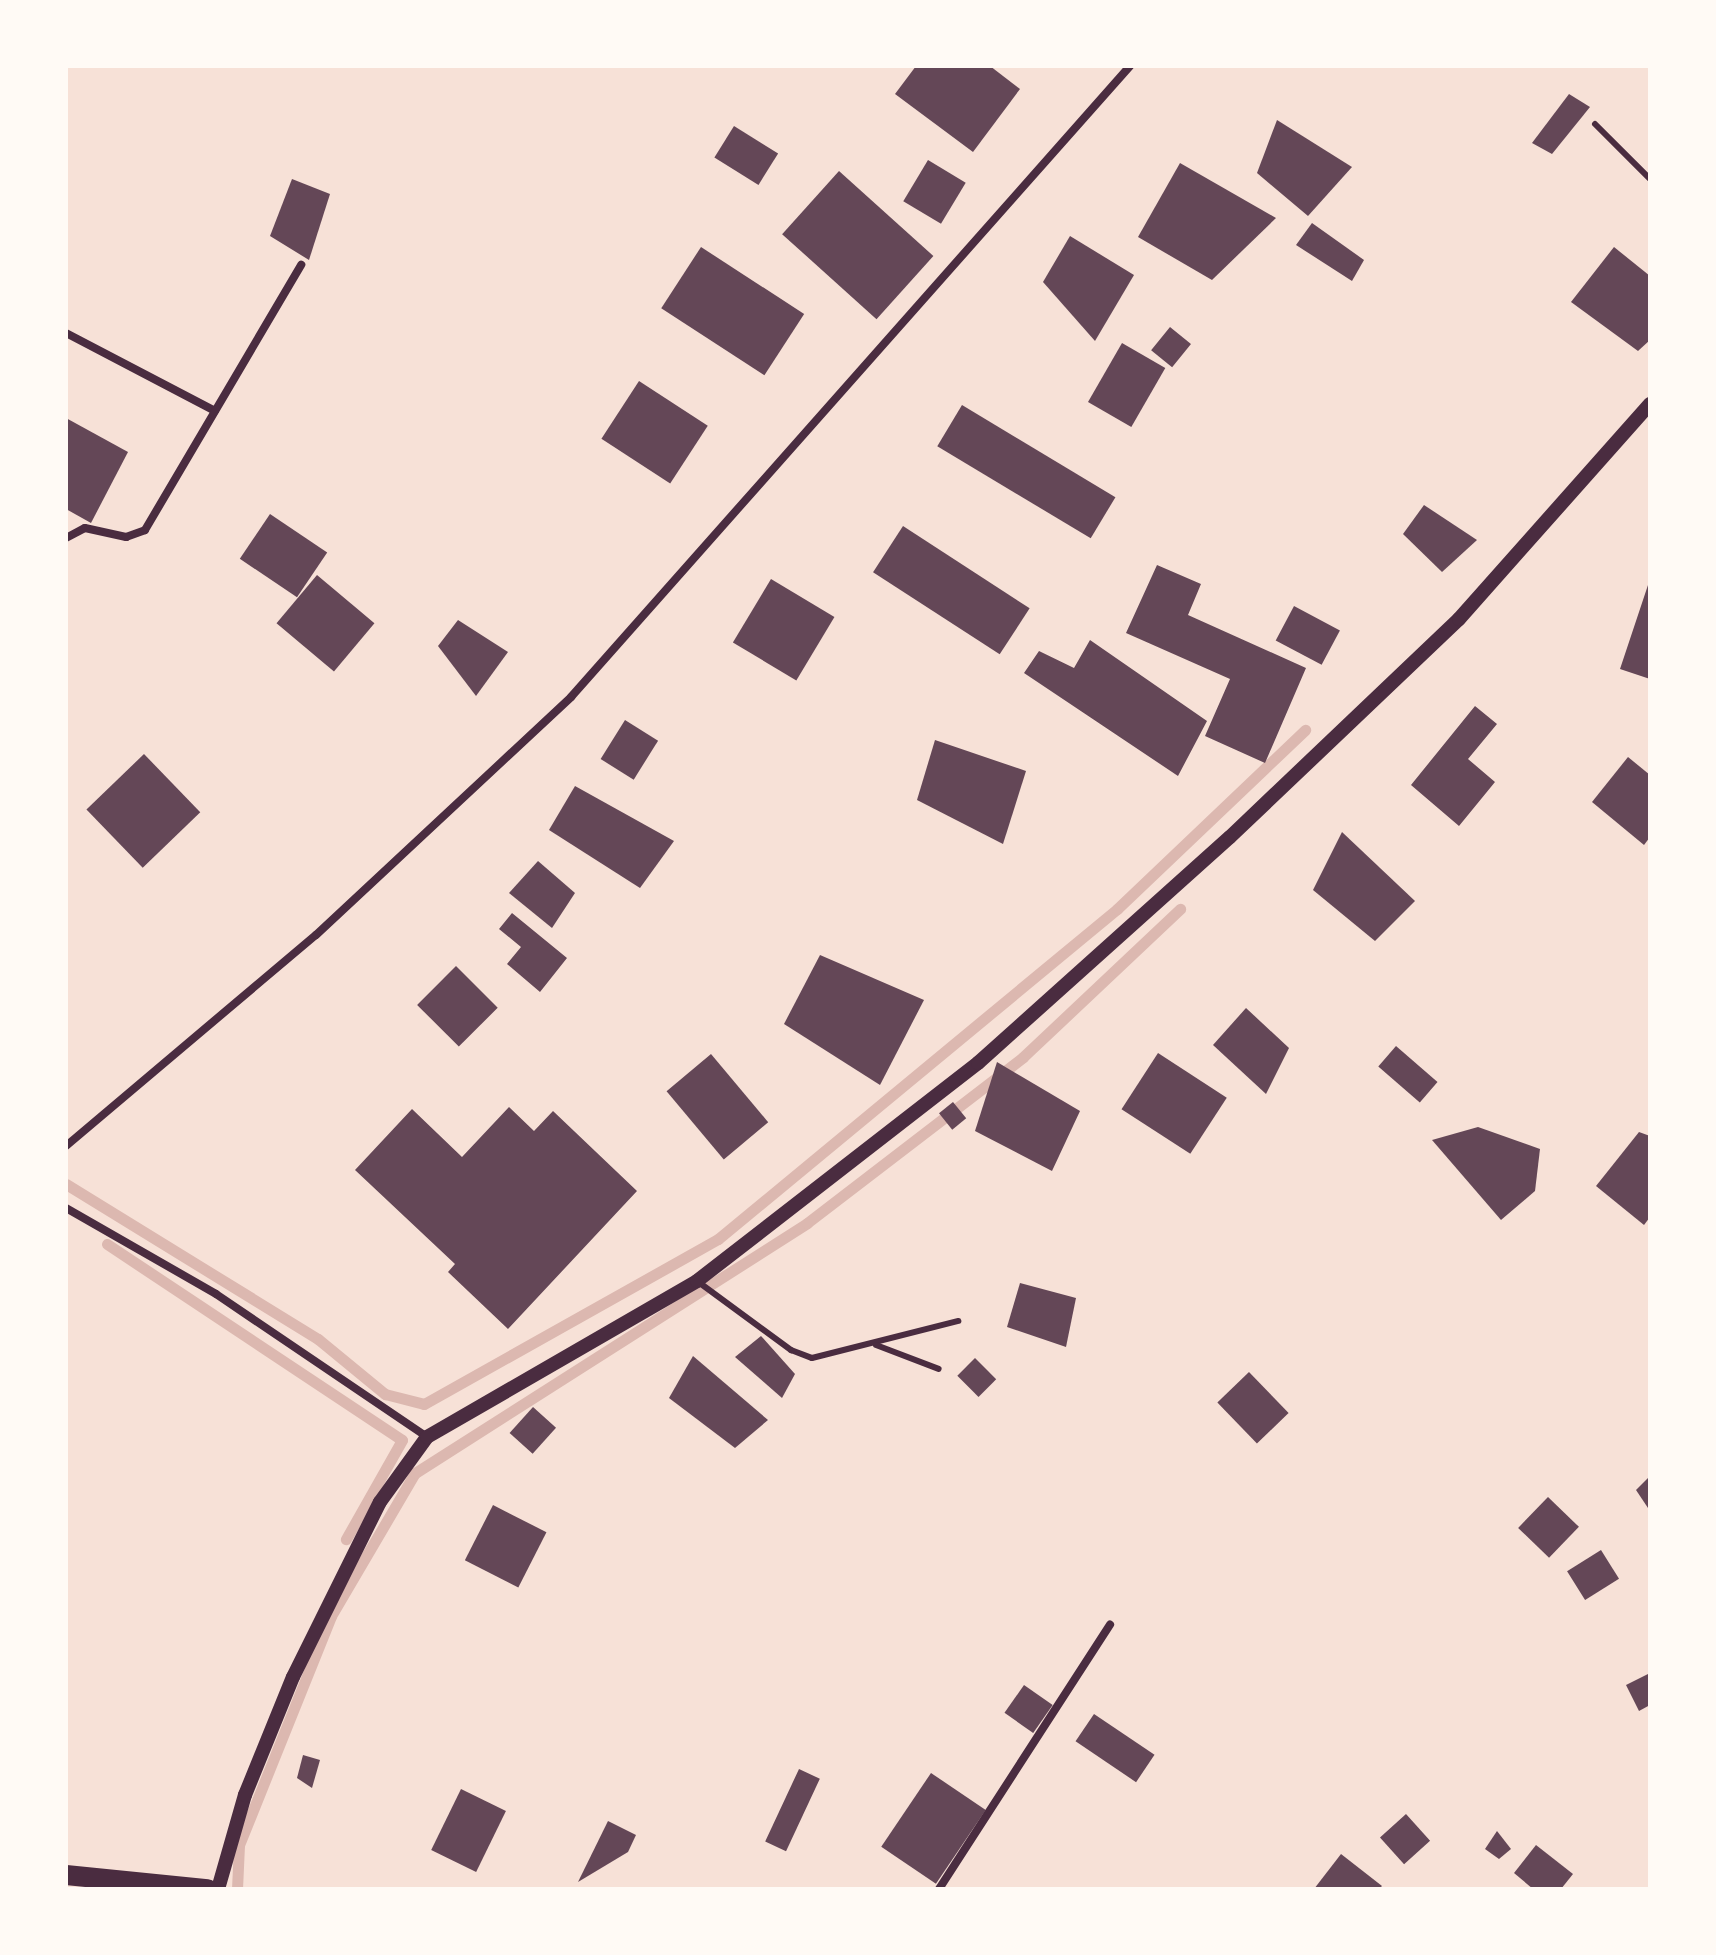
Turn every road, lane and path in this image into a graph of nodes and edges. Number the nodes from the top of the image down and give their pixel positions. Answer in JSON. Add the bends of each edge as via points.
{"nodes":[{"id":1,"x":1130,"y":66,"type":"edge"},
{"id":2,"x":1595,"y":124,"type":"dead end"},
{"id":3,"x":1650,"y":179,"type":"edge"},
{"id":4,"x":301,"y":265,"type":"dead end"},
{"id":5,"x":66,"y":333,"type":"edge"},
{"id":6,"x":1650,"y":404,"type":"edge"},
{"id":7,"x":215,"y":411,"type":"junction"},
{"id":8,"x":66,"y":538,"type":"edge"},
{"id":9,"x":66,"y":1146,"type":"edge"},
{"id":10,"x":66,"y":1208,"type":"edge"},
{"id":11,"x":697,"y":1281,"type":"junction"},
{"id":12,"x":958,"y":1321,"type":"dead end"},
{"id":13,"x":876,"y":1345,"type":"junction"},
{"id":14,"x":939,"y":1369,"type":"dead end"},
{"id":15,"x":427,"y":1437,"type":"junction"},
{"id":16,"x":1110,"y":1625,"type":"dead end"},
{"id":17,"x":71,"y":1881,"type":"edge"},
{"id":18,"x":207,"y":1889,"type":"edge"},
{"id":19,"x":218,"y":1889,"type":"edge"},
{"id":20,"x":939,"y":1889,"type":"edge"}],
"edges":[{"from":1,"to":9,"type":"street","via":[[571,697],[316,935]]},
{"from":2,"to":3,"type":"lane"},
{"from":4,"to":7,"type":"street"},
{"from":5,"to":7,"type":"street"},
{"from":6,"to":11,"type":"street","via":[[1459,619],[1230,837],[978,1063]]},
{"from":7,"to":8,"type":"street","via":[[145,530],[126,537],[85,528]]},
{"from":10,"to":15,"type":"street","via":[[216,1294]]},
{"from":11,"to":13,"type":"lane","via":[[791,1350],[812,1358]]},
{"from":11,"to":15,"type":"street"},
{"from":12,"to":13,"type":"lane"},
{"from":13,"to":14,"type":"lane"},
{"from":15,"to":19,"type":"street","via":[[380,1502],[293,1677],[245,1795]]},
{"from":16,"to":20,"type":"street"},
{"from":17,"to":18,"type":"main road"}]}
